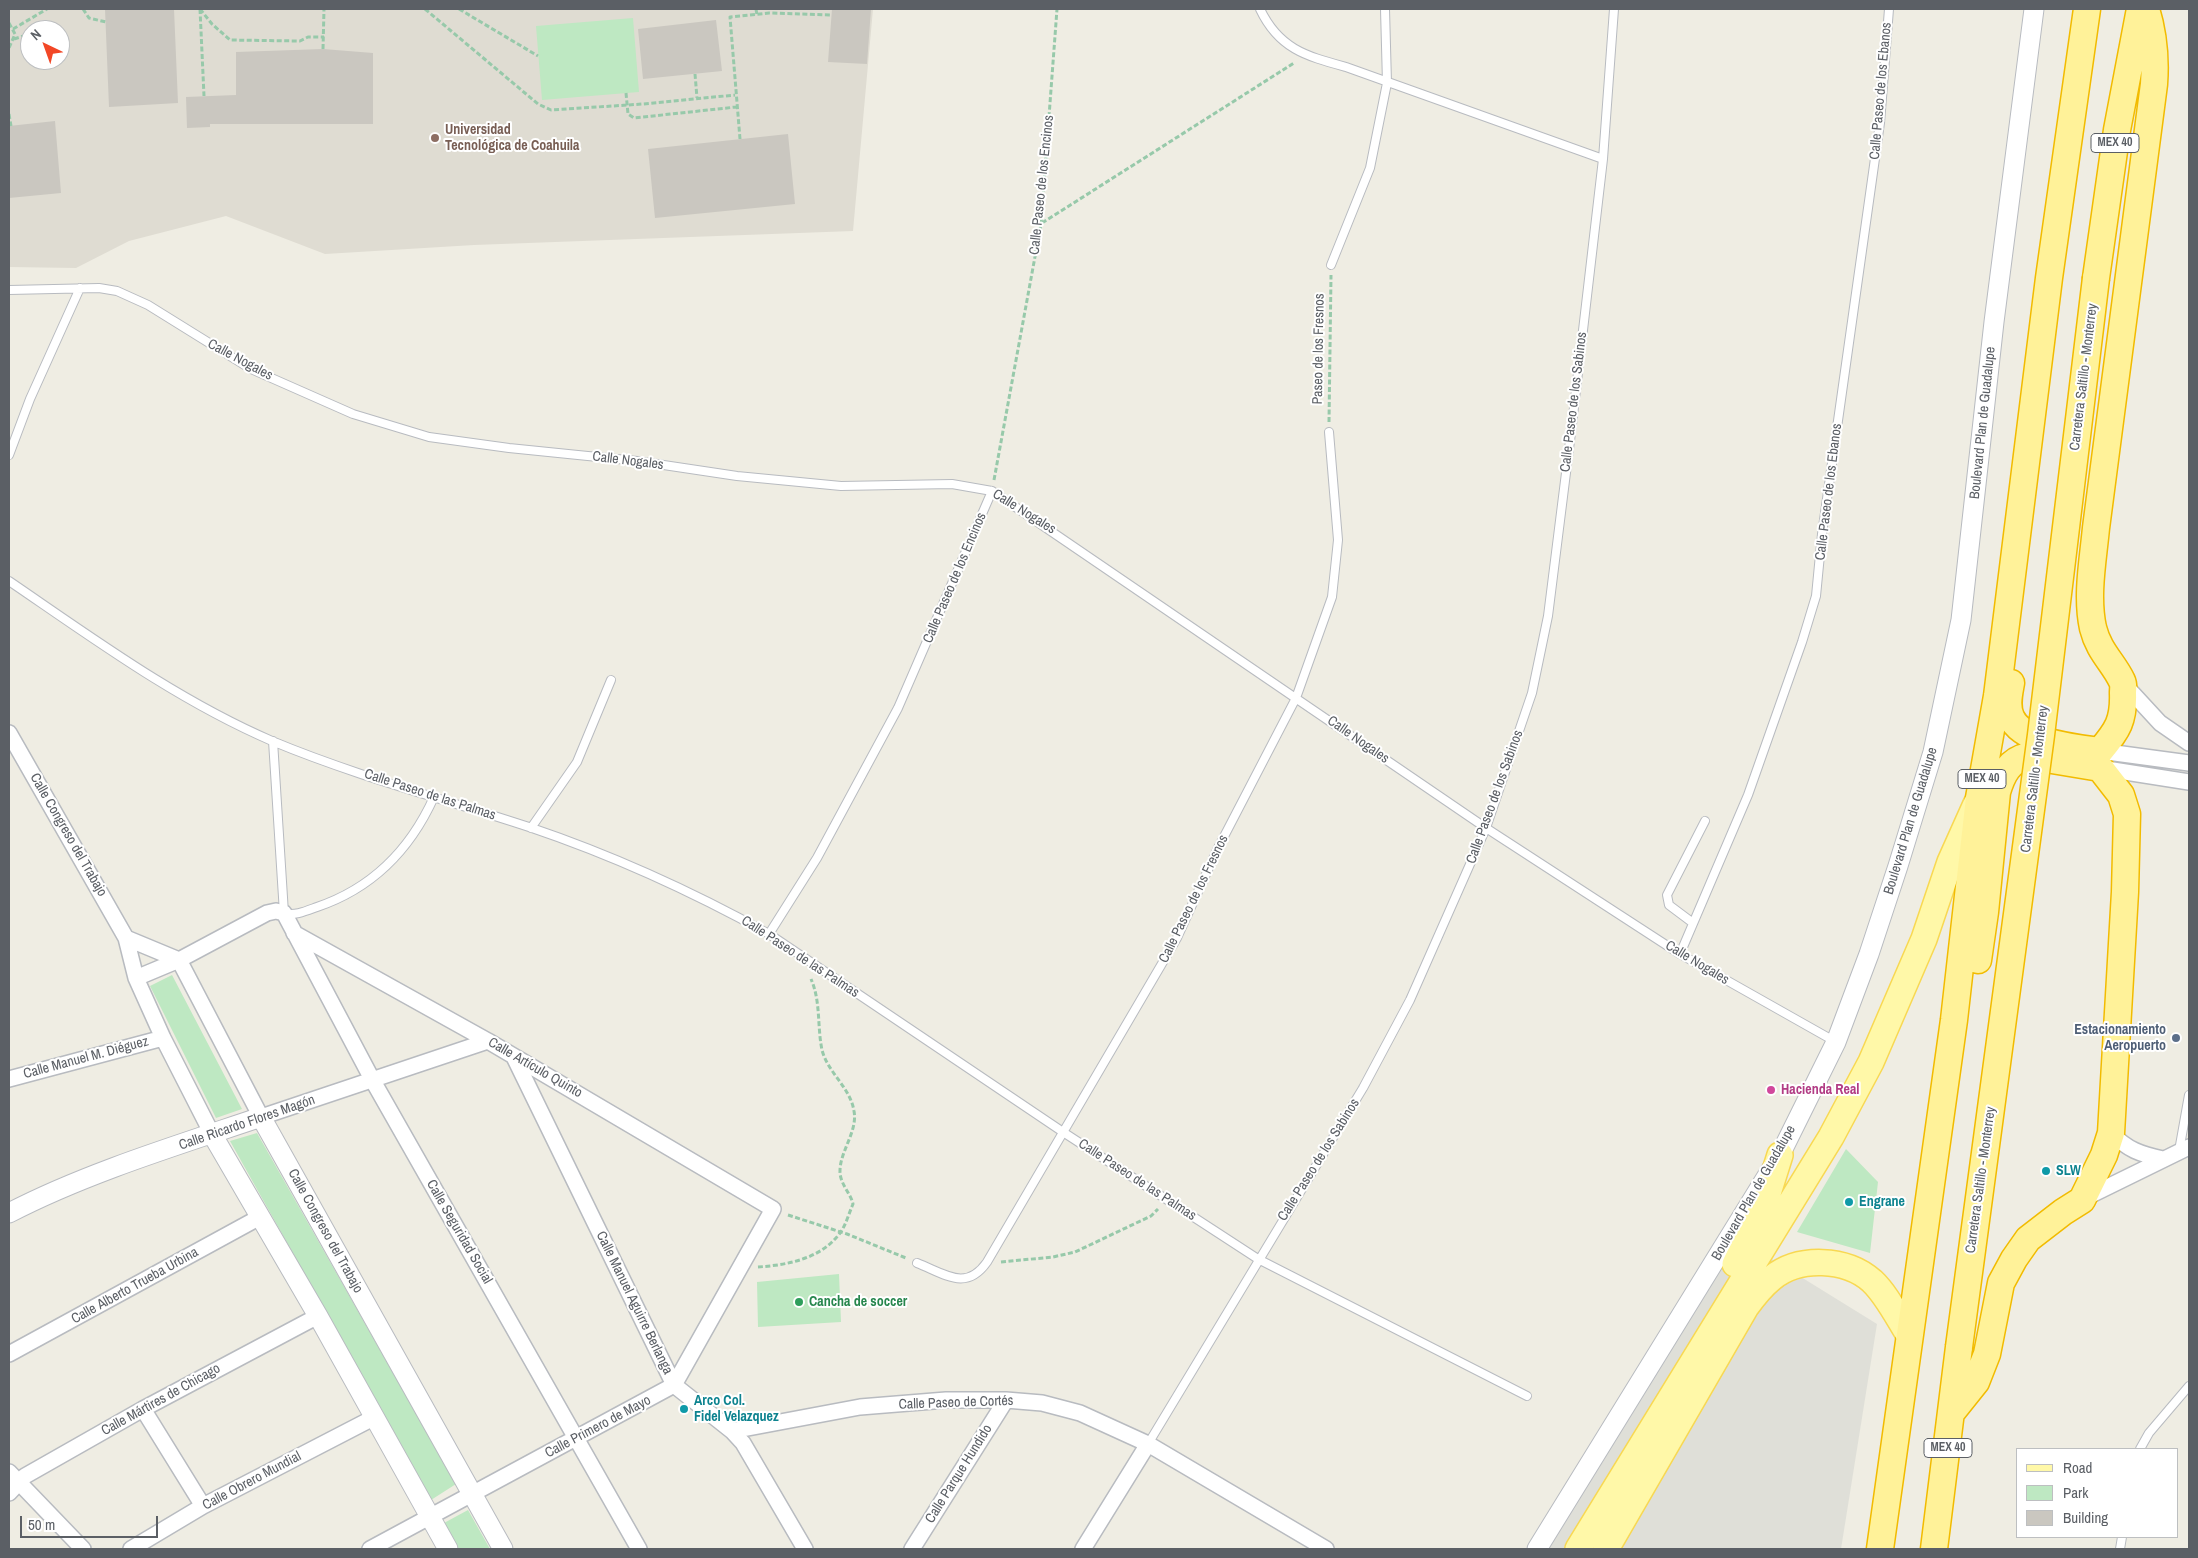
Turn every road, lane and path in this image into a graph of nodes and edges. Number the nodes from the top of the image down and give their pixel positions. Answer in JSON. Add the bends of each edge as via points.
{"nodes":[{"id":1,"x":47,"y":9,"type":"edge"},
{"id":2,"x":82,"y":9,"type":"edge"},
{"id":3,"x":200,"y":9,"type":"edge"},
{"id":4,"x":324,"y":9,"type":"edge"},
{"id":5,"x":425,"y":9,"type":"edge"},
{"id":6,"x":458,"y":9,"type":"edge"},
{"id":7,"x":756,"y":9,"type":"edge"},
{"id":8,"x":1057,"y":9,"type":"edge"},
{"id":9,"x":1260,"y":9,"type":"edge"},
{"id":10,"x":1385,"y":9,"type":"edge"},
{"id":11,"x":1614,"y":9,"type":"edge"},
{"id":12,"x":1889,"y":9,"type":"edge"},
{"id":13,"x":2034,"y":9,"type":"edge"},
{"id":14,"x":2087,"y":9,"type":"edge"},
{"id":15,"x":2140,"y":9,"type":"edge"},
{"id":16,"x":2146,"y":9,"type":"edge"},
{"id":17,"x":756,"y":15,"type":"junction"},
{"id":18,"x":832,"y":15,"type":"dead end"},
{"id":19,"x":106,"y":22,"type":"dead end"},
{"id":20,"x":9,"y":23,"type":"edge"},
{"id":21,"x":13,"y":29,"type":"junction"},
{"id":22,"x":20,"y":37,"type":"edge"},
{"id":23,"x":324,"y":38,"type":"junction"},
{"id":24,"x":14,"y":39,"type":"junction"},
{"id":25,"x":9,"y":48,"type":"edge"},
{"id":26,"x":323,"y":49,"type":"dead end"},
{"id":27,"x":538,"y":56,"type":"dead end"},
{"id":28,"x":1305,"y":56,"type":"junction"},
{"id":29,"x":695,"y":74,"type":"dead end"},
{"id":30,"x":1387,"y":83,"type":"junction"},
{"id":31,"x":626,"y":93,"type":"dead end"},
{"id":32,"x":735,"y":95,"type":"junction"},
{"id":33,"x":204,"y":96,"type":"dead end"},
{"id":34,"x":697,"y":98,"type":"junction"},
{"id":35,"x":627,"y":105,"type":"junction"},
{"id":36,"x":736,"y":106,"type":"junction"},
{"id":37,"x":9,"y":114,"type":"edge"},
{"id":38,"x":11,"y":126,"type":"dead end"},
{"id":39,"x":740,"y":139,"type":"dead end"},
{"id":40,"x":1603,"y":159,"type":"junction"},
{"id":41,"x":1041,"y":224,"type":"junction"},
{"id":42,"x":1332,"y":265,"type":"joint"},
{"id":43,"x":2049,"y":278,"type":"junction"},
{"id":44,"x":80,"y":288,"type":"junction"},
{"id":45,"x":9,"y":290,"type":"edge"},
{"id":46,"x":1329,"y":432,"type":"joint"},
{"id":47,"x":9,"y":455,"type":"edge"},
{"id":48,"x":992,"y":491,"type":"junction"},
{"id":49,"x":9,"y":581,"type":"edge"},
{"id":50,"x":611,"y":680,"type":"dead end"},
{"id":51,"x":2123,"y":682,"type":"junction"},
{"id":52,"x":1296,"y":698,"type":"junction"},
{"id":53,"x":9,"y":733,"type":"edge"},
{"id":54,"x":272,"y":741,"type":"junction"},
{"id":55,"x":2189,"y":743,"type":"edge"},
{"id":56,"x":2100,"y":760,"type":"junction"},
{"id":57,"x":2189,"y":762,"type":"edge"},
{"id":58,"x":2189,"y":782,"type":"edge"},
{"id":59,"x":434,"y":797,"type":"junction"},
{"id":60,"x":1979,"y":798,"type":"junction"},
{"id":61,"x":1705,"y":821,"type":"dead end"},
{"id":62,"x":531,"y":828,"type":"junction"},
{"id":63,"x":1486,"y":828,"type":"junction"},
{"id":64,"x":284,"y":913,"type":"junction"},
{"id":65,"x":1693,"y":923,"type":"junction"},
{"id":66,"x":294,"y":933,"type":"junction"},
{"id":67,"x":769,"y":934,"type":"junction"},
{"id":68,"x":126,"y":938,"type":"junction"},
{"id":69,"x":1680,"y":954,"type":"junction"},
{"id":70,"x":802,"y":956,"type":"junction"},
{"id":71,"x":179,"y":960,"type":"junction"},
{"id":72,"x":136,"y":978,"type":"junction"},
{"id":73,"x":1954,"y":1020,"type":"junction"},
{"id":74,"x":163,"y":1038,"type":"junction"},
{"id":75,"x":488,"y":1041,"type":"junction"},
{"id":76,"x":1836,"y":1042,"type":"junction"},
{"id":77,"x":514,"y":1057,"type":"junction"},
{"id":78,"x":9,"y":1079,"type":"edge"},
{"id":79,"x":373,"y":1081,"type":"junction"},
{"id":80,"x":2189,"y":1095,"type":"edge"},
{"id":81,"x":261,"y":1117,"type":"junction"},
{"id":82,"x":1064,"y":1132,"type":"junction"},
{"id":83,"x":2111,"y":1133,"type":"junction"},
{"id":84,"x":212,"y":1134,"type":"junction"},
{"id":85,"x":2184,"y":1149,"type":"edge"},
{"id":86,"x":1780,"y":1155,"type":"junction"},
{"id":87,"x":2163,"y":1159,"type":"junction"},
{"id":88,"x":1166,"y":1199,"type":"junction"},
{"id":89,"x":2082,"y":1200,"type":"junction"},
{"id":90,"x":773,"y":1209,"type":"junction"},
{"id":91,"x":9,"y":1213,"type":"edge"},
{"id":92,"x":260,"y":1217,"type":"junction"},
{"id":93,"x":841,"y":1232,"type":"junction"},
{"id":94,"x":1258,"y":1259,"type":"junction"},
{"id":95,"x":917,"y":1263,"type":"joint"},
{"id":96,"x":986,"y":1264,"type":"junction"},
{"id":97,"x":740,"y":1268,"type":"junction"},
{"id":98,"x":318,"y":1316,"type":"junction"},
{"id":99,"x":1909,"y":1335,"type":"junction"},
{"id":100,"x":9,"y":1354,"type":"edge"},
{"id":101,"x":674,"y":1385,"type":"junction"},
{"id":102,"x":2189,"y":1386,"type":"edge"},
{"id":103,"x":1527,"y":1396,"type":"dead end"},
{"id":104,"x":1006,"y":1400,"type":"junction"},
{"id":105,"x":144,"y":1408,"type":"junction"},
{"id":106,"x":1952,"y":1412,"type":"junction"},
{"id":107,"x":375,"y":1417,"type":"junction"},
{"id":108,"x":732,"y":1432,"type":"junction"},
{"id":109,"x":577,"y":1439,"type":"junction"},
{"id":110,"x":1148,"y":1444,"type":"junction"},
{"id":111,"x":2141,"y":1448,"type":"edge"},
{"id":112,"x":12,"y":1482,"type":"edge"},
{"id":113,"x":472,"y":1494,"type":"junction"},
{"id":114,"x":203,"y":1506,"type":"junction"},
{"id":115,"x":430,"y":1516,"type":"junction"},
{"id":116,"x":83,"y":1549,"type":"edge"},
{"id":117,"x":131,"y":1549,"type":"edge"},
{"id":118,"x":370,"y":1549,"type":"edge"},
{"id":119,"x":448,"y":1549,"type":"edge"},
{"id":120,"x":503,"y":1549,"type":"edge"},
{"id":121,"x":638,"y":1549,"type":"edge"},
{"id":122,"x":805,"y":1549,"type":"edge"},
{"id":123,"x":912,"y":1549,"type":"edge"},
{"id":124,"x":1083,"y":1549,"type":"edge"},
{"id":125,"x":1326,"y":1549,"type":"edge"},
{"id":126,"x":1537,"y":1549,"type":"edge"},
{"id":127,"x":1564,"y":1549,"type":"edge"},
{"id":128,"x":1578,"y":1549,"type":"edge"},
{"id":129,"x":1606,"y":1549,"type":"edge"},
{"id":130,"x":1880,"y":1549,"type":"edge"},
{"id":131,"x":1934,"y":1549,"type":"edge"}],
"edges":[{"from":1,"to":21,"type":"path"},
{"from":2,"to":19,"type":"path","via":[[89,18]]},
{"from":3,"to":23,"type":"path","via":[[230,40],[300,42],[308,37]]},
{"from":3,"to":33,"type":"path"},
{"from":4,"to":23,"type":"path"},
{"from":5,"to":35,"type":"path","via":[[542,106],[556,111]]},
{"from":6,"to":27,"type":"path"},
{"from":7,"to":17,"type":"path"},
{"from":8,"to":41,"type":"path","name":"Calle Paseo de los Encinos"},
{"from":9,"to":28,"type":"lane","via":[[1272,31]]},
{"from":10,"to":30,"type":"lane"},
{"from":11,"to":40,"type":"lane","name":"Calle Paseo de los Sabinos"},
{"from":12,"to":65,"type":"lane","name":"Calle Paseo de los Ebanos","via":[[1880,123],[1816,596],[1748,795]]},
{"from":13,"to":76,"type":"street","name":"Boulevard Plan de Guadalupe","via":[[1994,322],[1961,620],[1933,752],[1869,954]]},
{"from":14,"to":43,"type":"highway","number":"MEX 40"},
{"from":15,"to":106,"type":"highway","name":"Carretera Saltillo - Monterrey","number":"MEX 40","bridge":true,"via":[[2117,130],[2096,278],[2041,735]]},
{"from":16,"to":51,"type":"highway","via":[[2156,55],[2154,84],[2096,528],[2091,589],[2093,627],[2100,648]]},
{"from":17,"to":18,"type":"path"},
{"from":17,"to":32,"type":"path","via":[[730,17]]},
{"from":20,"to":21,"type":"path"},
{"from":21,"to":24,"type":"path"},
{"from":22,"to":24,"type":"path"},
{"from":23,"to":26,"type":"path"},
{"from":24,"to":25,"type":"path"},
{"from":28,"to":30,"type":"lane"},
{"from":28,"to":41,"type":"path"},
{"from":29,"to":34,"type":"path"},
{"from":30,"to":40,"type":"lane"},
{"from":30,"to":42,"type":"lane","via":[[1370,168]]},
{"from":31,"to":35,"type":"path"},
{"from":32,"to":34,"type":"path"},
{"from":32,"to":36,"type":"path"},
{"from":34,"to":35,"type":"path"},
{"from":35,"to":36,"type":"path","via":[[628,114],[634,118]]},
{"from":36,"to":39,"type":"path"},
{"from":37,"to":38,"type":"path"},
{"from":40,"to":63,"type":"lane","name":"Calle Paseo de los Sabinos","via":[[1548,616],[1532,693]]},
{"from":41,"to":48,"type":"path","name":"Calle Paseo de los Encinos"},
{"from":42,"to":46,"type":"path","name":"Paseo de los Fresnos"},
{"from":43,"to":56,"type":"highway","via":[[2056,301],[2056,326],[2009,711],[2016,725],[2028,734]]},
{"from":43,"to":60,"type":"highway","number":"MEX 40","via":[[1997,696]]},
{"from":44,"to":45,"type":"lane","name":"Calle Nogales"},
{"from":44,"to":47,"type":"lane","via":[[30,399]]},
{"from":44,"to":48,"type":"lane","name":"Calle Nogales","via":[[117,291],[148,304],[251,369],[353,414],[429,437],[637,460],[737,476],[831,485],[952,484]]},
{"from":46,"to":52,"type":"lane","name":"Calle Paseo de los Fresnos","via":[[1338,540],[1332,597]]},
{"from":48,"to":52,"type":"lane","name":"Calle Nogales"},
{"from":48,"to":67,"type":"lane","name":"Calle Paseo de los Encinos","via":[[898,708],[817,858]]},
{"from":49,"to":54,"type":"lane","name":"Calle Paseo de las Palmas","via":[[184,698]]},
{"from":50,"to":62,"type":"lane","via":[[577,762]]},
{"from":51,"to":55,"type":"street","via":[[2160,723]]},
{"from":51,"to":56,"type":"highway","via":[[2125,705],[2122,716]]},
{"from":52,"to":63,"type":"lane","name":"Calle Nogales"},
{"from":52,"to":82,"type":"lane","name":"Calle Paseo de los Fresnos","via":[[1217,850],[1177,938]]},
{"from":53,"to":68,"type":"street","name":"Calle Congreso del Trabajo"},
{"from":54,"to":59,"type":"lane","name":"Calle Paseo de las Palmas"},
{"from":54,"to":64,"type":"lane"},
{"from":56,"to":57,"type":"street"},
{"from":56,"to":58,"type":"street"},
{"from":56,"to":73,"type":"highway","via":[[2028,756],[2019,758],[2001,778],[1977,961],[1969,994]]},
{"from":56,"to":83,"type":"highway","via":[[2121,795],[2127,814]]},
{"from":59,"to":62,"type":"lane","name":"Calle Paseo de las Palmas"},
{"from":59,"to":64,"type":"lane","via":[[413,837],[384,870],[326,904],[302,913]]},
{"from":60,"to":73,"type":"highway","number":"MEX 40"},
{"from":60,"to":128,"type":"main road","via":[[1950,862],[1924,939],[1875,1053],[1832,1137]]},
{"from":61,"to":65,"type":"lane","via":[[1667,895],[1669,905]]},
{"from":62,"to":67,"type":"lane","name":"Calle Paseo de las Palmas","via":[[650,876]]},
{"from":63,"to":69,"type":"lane","name":"Calle Nogales"},
{"from":63,"to":94,"type":"lane","name":"Calle Paseo de los Sabinos","via":[[1410,1000],[1364,1088]]},
{"from":64,"to":66,"type":"street","name":"Calle Seguridad Social"},
{"from":64,"to":71,"type":"street","via":[[267,913]]},
{"from":65,"to":69,"type":"lane","name":"Calle Paseo de los Ebanos"},
{"from":66,"to":75,"type":"street","name":"Calle Artículo Quinto"},
{"from":66,"to":79,"type":"street","name":"Calle Seguridad Social"},
{"from":67,"to":70,"type":"lane","name":"Calle Paseo de las Palmas"},
{"from":68,"to":71,"type":"street"},
{"from":68,"to":72,"type":"street","name":"Calle Congreso del Trabajo"},
{"from":69,"to":76,"type":"lane","name":"Calle Nogales"},
{"from":70,"to":82,"type":"lane","name":"Calle Paseo de las Palmas"},
{"from":70,"to":93,"type":"path","via":[[815,987],[823,1051],[854,1110],[855,1119],[840,1166],[840,1176],[854,1204]]},
{"from":71,"to":72,"type":"street"},
{"from":71,"to":81,"type":"street","name":"Calle Congreso del Trabajo"},
{"from":72,"to":74,"type":"street","name":"Calle Congreso del Trabajo"},
{"from":73,"to":99,"type":"highway","number":"MEX 40"},
{"from":74,"to":78,"type":"street","name":"Calle Manuel M. Diéguez"},
{"from":74,"to":84,"type":"street","name":"Calle Congreso del Trabajo"},
{"from":75,"to":77,"type":"street","name":"Calle Artículo Quinto"},
{"from":75,"to":79,"type":"street","name":"Calle Ricardo Flores Magón"},
{"from":76,"to":86,"type":"street","name":"Boulevard Plan de Guadalupe"},
{"from":77,"to":90,"type":"street","name":"Calle Artículo Quinto"},
{"from":77,"to":101,"type":"street","name":"Calle Manuel Aguirre Berlanga"},
{"from":79,"to":81,"type":"street","name":"Calle Ricardo Flores Magón"},
{"from":79,"to":109,"type":"street","name":"Calle Seguridad Social"},
{"from":80,"to":85,"type":"lane"},
{"from":81,"to":84,"type":"street","name":"Calle Ricardo Flores Magón"},
{"from":81,"to":113,"type":"street","name":"Calle Congreso del Trabajo"},
{"from":82,"to":88,"type":"lane","name":"Calle Paseo de las Palmas"},
{"from":82,"to":96,"type":"lane","name":"Calle Paseo de los Fresnos"},
{"from":83,"to":87,"type":"street","via":[[2124,1146],[2138,1153]]},
{"from":83,"to":89,"type":"highway"},
{"from":84,"to":91,"type":"street","name":"Calle Ricardo Flores Magón","via":[[110,1170],[33,1200]]},
{"from":84,"to":92,"type":"street","name":"Calle Congreso del Trabajo"},
{"from":85,"to":87,"type":"street"},
{"from":86,"to":126,"type":"street","name":"Boulevard Plan de Guadalupe"},
{"from":86,"to":127,"type":"main road","via":[[1765,1203],[1732,1270],[1570,1534]]},
{"from":87,"to":89,"type":"street"},
{"from":88,"to":94,"type":"lane","name":"Calle Paseo de las Palmas"},
{"from":88,"to":96,"type":"path","via":[[1151,1216],[1075,1252]]},
{"from":89,"to":106,"type":"highway","via":[[2028,1239],[2014,1259],[2001,1283],[1987,1354],[1976,1382]]},
{"from":90,"to":93,"type":"path"},
{"from":90,"to":97,"type":"street"},
{"from":92,"to":98,"type":"street","name":"Calle Congreso del Trabajo"},
{"from":92,"to":100,"type":"street","name":"Calle Alberto Trueba Urbina"},
{"from":93,"to":95,"type":"path"},
{"from":93,"to":97,"type":"path","via":[[819,1252],[802,1260]]},
{"from":94,"to":103,"type":"lane","name":"Calle Paseo de las Palmas"},
{"from":94,"to":110,"type":"lane","name":"Calle Paseo de los Sabinos"},
{"from":95,"to":96,"type":"lane","name":"Calle Paseo de los Fresnos","via":[[958,1280],[970,1278]]},
{"from":97,"to":101,"type":"street"},
{"from":98,"to":105,"type":"street","name":"Calle Mártires de Chicago"},
{"from":98,"to":107,"type":"street","name":"Calle Congreso del Trabajo"},
{"from":99,"to":129,"type":"main road","via":[[1874,1282],[1848,1266],[1818,1262],[1790,1267],[1773,1277],[1746,1306]]},
{"from":99,"to":130,"type":"highway","number":"MEX 40"},
{"from":101,"to":108,"type":"street","name":"Calle Manuel Aguirre Berlanga"},
{"from":101,"to":109,"type":"street","name":"Calle Primero de Mayo"},
{"from":102,"to":111,"type":"lane"},
{"from":104,"to":108,"type":"street","name":"Calle Paseo de Cortés","via":[[946,1400],[860,1408]]},
{"from":104,"to":110,"type":"street","name":"Calle Paseo de Cortés","via":[[1042,1403],[1080,1413]]},
{"from":104,"to":123,"type":"street","name":"Calle Parque Hundido"},
{"from":105,"to":112,"type":"street","name":"Calle Mártires de Chicago"},
{"from":105,"to":114,"type":"street"},
{"from":106,"to":131,"type":"highway","name":"Carretera Saltillo - Monterrey","number":"MEX 40"},
{"from":107,"to":114,"type":"street","name":"Calle Obrero Mundial"},
{"from":107,"to":115,"type":"street","name":"Calle Congreso del Trabajo"},
{"from":108,"to":122,"type":"street","name":"Calle Manuel Aguirre Berlanga","via":[[756,1463]]},
{"from":109,"to":113,"type":"street","name":"Calle Primero de Mayo"},
{"from":109,"to":121,"type":"street","name":"Calle Seguridad Social"},
{"from":110,"to":124,"type":"street","name":"Calle Paseo de los Sabinos"},
{"from":110,"to":125,"type":"street","name":"Calle Paseo de Cortés"},
{"from":112,"to":116,"type":"street"},
{"from":113,"to":115,"type":"street","name":"Calle Primero de Mayo"},
{"from":113,"to":120,"type":"street","name":"Calle Congreso del Trabajo"},
{"from":114,"to":117,"type":"street","name":"Calle Obrero Mundial"},
{"from":115,"to":118,"type":"street","name":"Calle Primero de Mayo"},
{"from":115,"to":119,"type":"street","name":"Calle Congreso del Trabajo"}]}
